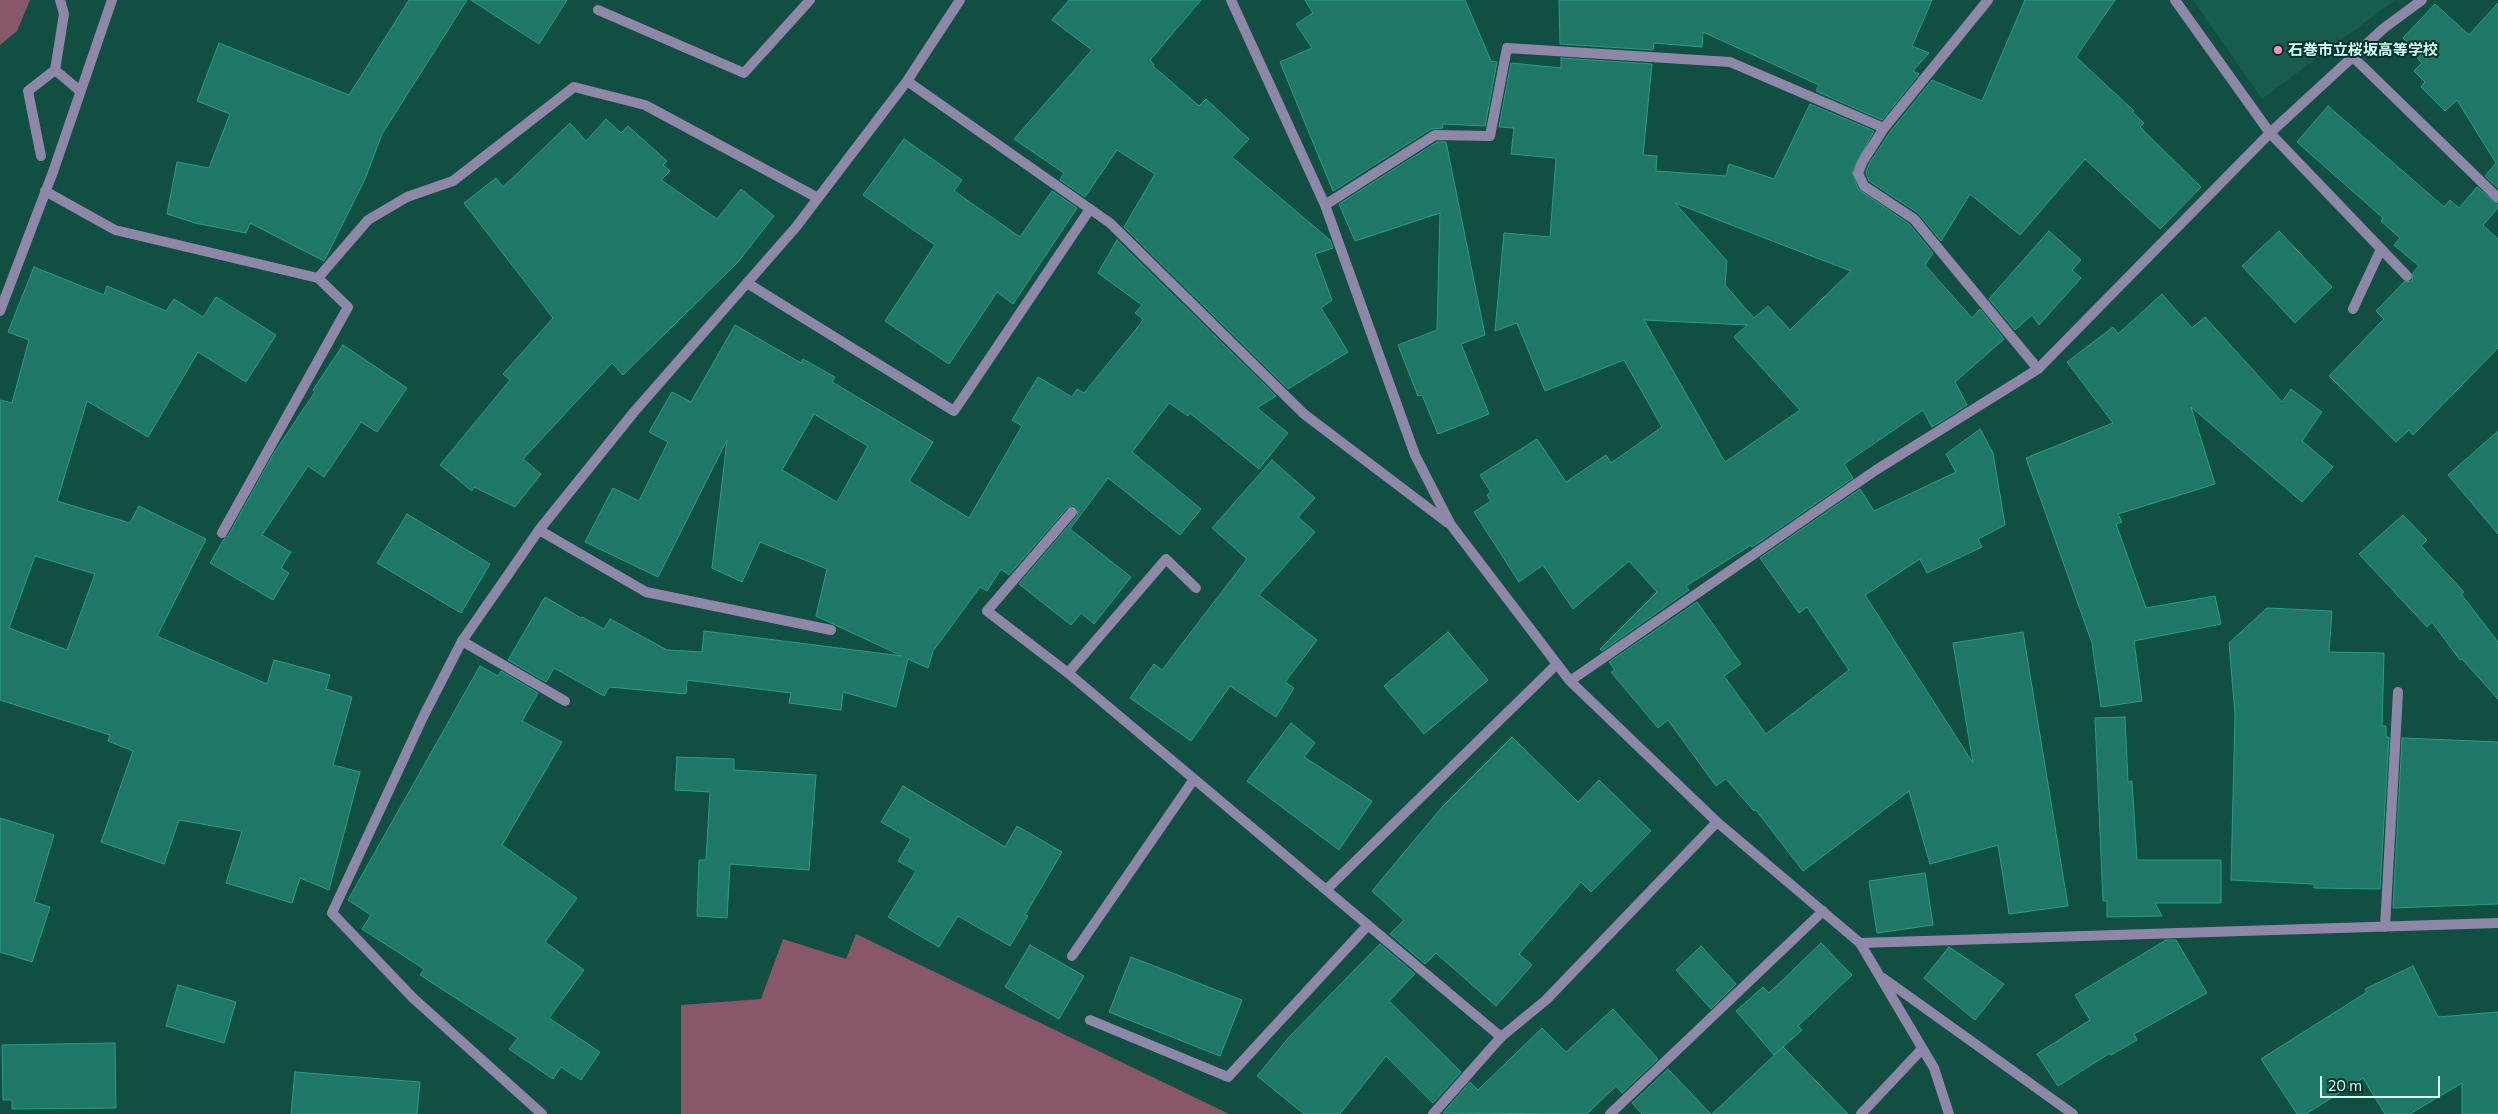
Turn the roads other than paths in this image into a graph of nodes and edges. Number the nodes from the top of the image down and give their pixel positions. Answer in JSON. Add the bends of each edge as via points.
{"nodes":[{"id":1,"x":60,"y":0,"type":"edge"},
{"id":2,"x":112,"y":0,"type":"edge"},
{"id":3,"x":810,"y":0,"type":"edge"},
{"id":4,"x":960,"y":0,"type":"edge"},
{"id":5,"x":1231,"y":0,"type":"edge"},
{"id":6,"x":1988,"y":0,"type":"edge"},
{"id":7,"x":2175,"y":0,"type":"edge"},
{"id":8,"x":2422,"y":0,"type":"edge"},
{"id":9,"x":598,"y":10,"type":"dead end"},
{"id":10,"x":2353,"y":57,"type":"junction"},
{"id":11,"x":55,"y":70,"type":"junction"},
{"id":12,"x":906,"y":81,"type":"junction"},
{"id":13,"x":80,"y":91,"type":"junction"},
{"id":14,"x":1884,"y":128,"type":"junction"},
{"id":15,"x":2270,"y":133,"type":"junction"},
{"id":16,"x":41,"y":156,"type":"dead end"},
{"id":17,"x":46,"y":191,"type":"junction"},
{"id":18,"x":818,"y":198,"type":"junction"},
{"id":19,"x":2498,"y":198,"type":"edge"},
{"id":20,"x":1325,"y":205,"type":"junction"},
{"id":21,"x":1090,"y":209,"type":"junction"},
{"id":22,"x":2381,"y":249,"type":"junction"},
{"id":23,"x":2407,"y":276,"type":"dead end"},
{"id":24,"x":318,"y":278,"type":"junction"},
{"id":25,"x":747,"y":283,"type":"junction"},
{"id":26,"x":2353,"y":309,"type":"dead end"},
{"id":27,"x":0,"y":312,"type":"edge"},
{"id":28,"x":2038,"y":369,"type":"junction"},
{"id":29,"x":1072,"y":512,"type":"dead end"},
{"id":30,"x":1451,"y":525,"type":"junction"},
{"id":31,"x":539,"y":530,"type":"junction"},
{"id":32,"x":222,"y":533,"type":"dead end"},
{"id":33,"x":1196,"y":588,"type":"dead end"},
{"id":34,"x":831,"y":630,"type":"dead end"},
{"id":35,"x":462,"y":641,"type":"junction"},
{"id":36,"x":1557,"y":664,"type":"junction"},
{"id":37,"x":1068,"y":673,"type":"junction"},
{"id":38,"x":1570,"y":682,"type":"junction"},
{"id":39,"x":2398,"y":692,"type":"dead end"},
{"id":40,"x":565,"y":701,"type":"dead end"},
{"id":41,"x":1194,"y":779,"type":"junction"},
{"id":42,"x":1717,"y":822,"type":"junction"},
{"id":43,"x":1326,"y":890,"type":"junction"},
{"id":44,"x":1822,"y":911,"type":"junction"},
{"id":45,"x":2498,"y":924,"type":"edge"},
{"id":46,"x":1368,"y":925,"type":"junction"},
{"id":47,"x":2385,"y":927,"type":"junction"},
{"id":48,"x":1860,"y":943,"type":"junction"},
{"id":49,"x":1072,"y":956,"type":"dead end"},
{"id":50,"x":1879,"y":975,"type":"junction"},
{"id":51,"x":1090,"y":1020,"type":"dead end"},
{"id":52,"x":1501,"y":1037,"type":"junction"},
{"id":53,"x":1922,"y":1049,"type":"junction"},
{"id":54,"x":542,"y":1114,"type":"edge"},
{"id":55,"x":1433,"y":1114,"type":"edge"},
{"id":56,"x":1610,"y":1114,"type":"edge"},
{"id":57,"x":1860,"y":1114,"type":"edge"},
{"id":58,"x":1949,"y":1114,"type":"edge"},
{"id":59,"x":2073,"y":1114,"type":"edge"}],
"edges":[{"from":1,"to":11,"type":"street","via":[[64,14]]},
{"from":2,"to":13,"type":"street"},
{"from":3,"to":9,"type":"street","via":[[744,73]]},
{"from":4,"to":12,"type":"street"},
{"from":5,"to":20,"type":"street"},
{"from":6,"to":14,"type":"street"},
{"from":7,"to":15,"type":"street"},
{"from":8,"to":10,"type":"street","via":[[2384,28]]},
{"from":10,"to":15,"type":"street"},
{"from":10,"to":19,"type":"street"},
{"from":11,"to":13,"type":"street"},
{"from":11,"to":16,"type":"street","via":[[28,91]]},
{"from":12,"to":18,"type":"street"},
{"from":12,"to":21,"type":"street"},
{"from":13,"to":17,"type":"street"},
{"from":14,"to":20,"type":"street","via":[[1730,62],[1507,48],[1490,136],[1436,135]]},
{"from":14,"to":28,"type":"street","via":[[1858,173],[1864,186],[1914,219]]},
{"from":15,"to":22,"type":"street"},
{"from":15,"to":28,"type":"street"},
{"from":17,"to":24,"type":"street","via":[[115,230]]},
{"from":17,"to":27,"type":"street"},
{"from":18,"to":24,"type":"street","via":[[645,105],[574,87],[453,181],[406,197],[368,220]]},
{"from":18,"to":25,"type":"street"},
{"from":20,"to":30,"type":"street","via":[[1415,455]]},
{"from":21,"to":25,"type":"street","via":[[954,411]]},
{"from":21,"to":30,"type":"street","via":[[1110,223],[1304,414]]},
{"from":22,"to":23,"type":"street"},
{"from":22,"to":26,"type":"street"},
{"from":24,"to":32,"type":"street","via":[[348,307]]},
{"from":25,"to":31,"type":"street","via":[[634,412]]},
{"from":28,"to":38,"type":"street","via":[[1876,470]]},
{"from":29,"to":37,"type":"street","via":[[987,610]]},
{"from":30,"to":36,"type":"street"},
{"from":31,"to":34,"type":"street","via":[[646,592]]},
{"from":31,"to":35,"type":"street"},
{"from":33,"to":37,"type":"street","via":[[1166,559]]},
{"from":35,"to":40,"type":"street"},
{"from":35,"to":54,"type":"street","via":[[332,913],[413,998]]},
{"from":36,"to":38,"type":"street"},
{"from":36,"to":43,"type":"street"},
{"from":37,"to":41,"type":"street"},
{"from":38,"to":42,"type":"street"},
{"from":39,"to":47,"type":"street"},
{"from":41,"to":43,"type":"street"},
{"from":41,"to":49,"type":"street"},
{"from":42,"to":44,"type":"street"},
{"from":42,"to":52,"type":"street","via":[[1546,1000]]},
{"from":43,"to":46,"type":"street"},
{"from":44,"to":48,"type":"street"},
{"from":44,"to":56,"type":"street"},
{"from":45,"to":47,"type":"street"},
{"from":46,"to":51,"type":"street","via":[[1228,1077]]},
{"from":46,"to":52,"type":"street"},
{"from":47,"to":48,"type":"street"},
{"from":48,"to":50,"type":"street"},
{"from":50,"to":53,"type":"street"},
{"from":50,"to":59,"type":"street"},
{"from":52,"to":55,"type":"street"},
{"from":53,"to":57,"type":"street"},
{"from":53,"to":58,"type":"street","via":[[1934,1068]]}]}
